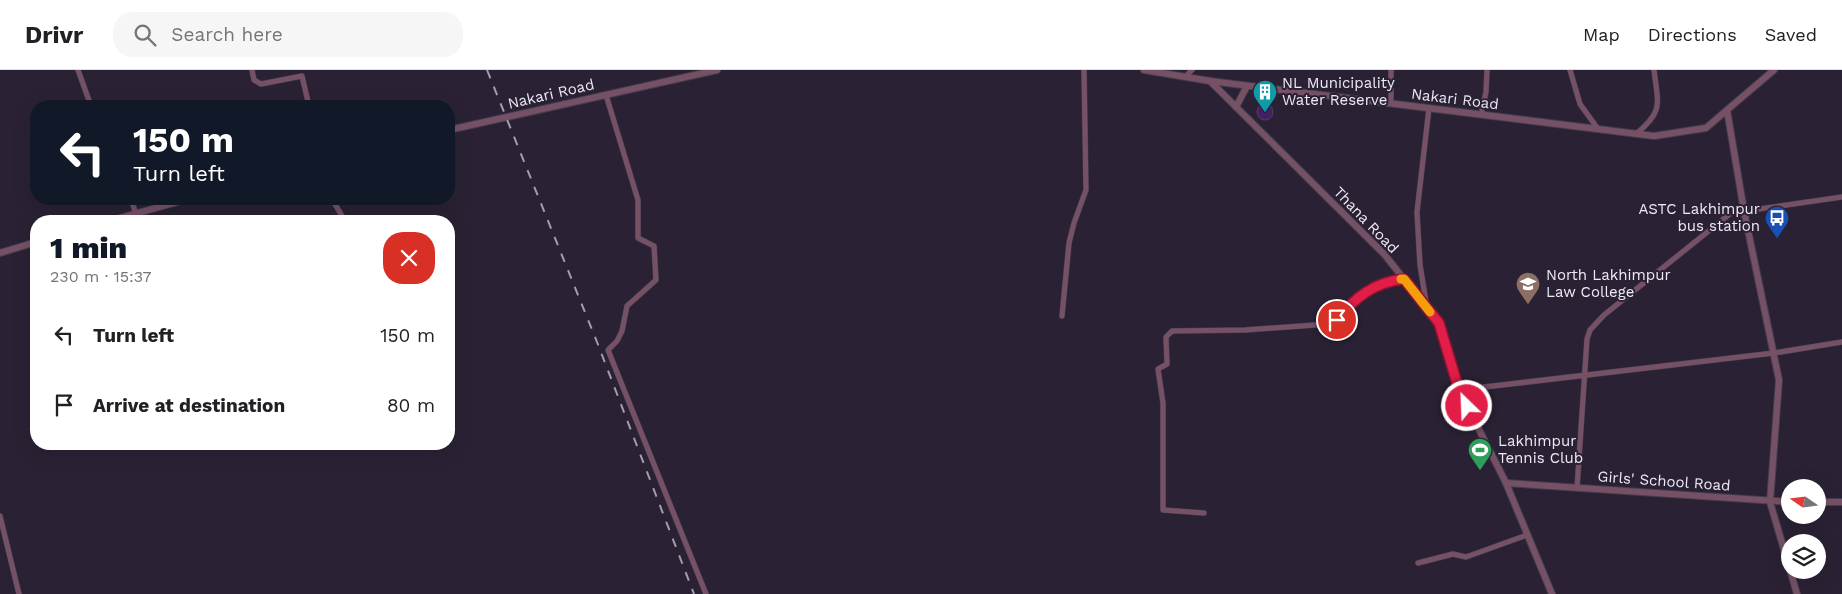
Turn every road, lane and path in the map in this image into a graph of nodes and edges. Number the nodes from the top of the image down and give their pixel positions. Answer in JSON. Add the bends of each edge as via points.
{"nodes":[{"id":1,"x":78,"y":70,"type":"edge"},
{"id":2,"x":252,"y":70,"type":"edge"},
{"id":3,"x":717,"y":70,"type":"edge"},
{"id":4,"x":1084,"y":70,"type":"edge"},
{"id":5,"x":1144,"y":70,"type":"edge"},
{"id":6,"x":1192,"y":70,"type":"edge"},
{"id":7,"x":1391,"y":70,"type":"edge"},
{"id":8,"x":1487,"y":70,"type":"edge"},
{"id":9,"x":1570,"y":70,"type":"edge"},
{"id":10,"x":1654,"y":70,"type":"edge"},
{"id":11,"x":1774,"y":70,"type":"edge"},
{"id":12,"x":1186,"y":77,"type":"junction"},
{"id":13,"x":1210,"y":81,"type":"junction"},
{"id":14,"x":1247,"y":86,"type":"junction"},
{"id":15,"x":606,"y":95,"type":"junction"},
{"id":16,"x":90,"y":100,"type":"edge"},
{"id":17,"x":308,"y":100,"type":"edge"},
{"id":18,"x":1391,"y":104,"type":"junction"},
{"id":19,"x":1236,"y":107,"type":"junction"},
{"id":20,"x":1429,"y":108,"type":"junction"},
{"id":21,"x":1727,"y":110,"type":"junction"},
{"id":22,"x":1481,"y":115,"type":"junction"},
{"id":23,"x":455,"y":129,"type":"edge"},
{"id":24,"x":1598,"y":129,"type":"junction"},
{"id":25,"x":1636,"y":134,"type":"junction"},
{"id":26,"x":1842,"y":197,"type":"edge"},
{"id":27,"x":133,"y":205,"type":"edge"},
{"id":28,"x":167,"y":205,"type":"edge"},
{"id":29,"x":1744,"y":211,"type":"junction"},
{"id":30,"x":136,"y":214,"type":"junction"},
{"id":31,"x":132,"y":215,"type":"edge"},
{"id":32,"x":30,"y":244,"type":"edge"},
{"id":33,"x":0,"y":252,"type":"edge"},
{"id":34,"x":1404,"y":279,"type":"junction"},
{"id":35,"x":1427,"y":308,"type":"junction"},
{"id":36,"x":1062,"y":316,"type":"dead end"},
{"id":37,"x":1842,"y":342,"type":"edge"},
{"id":38,"x":1774,"y":353,"type":"junction"},
{"id":39,"x":1584,"y":375,"type":"junction"},
{"id":40,"x":1459,"y":390,"type":"junction"},
{"id":41,"x":1506,"y":483,"type":"junction"},
{"id":42,"x":1577,"y":488,"type":"junction"},
{"id":43,"x":1770,"y":502,"type":"junction"},
{"id":44,"x":1781,"y":502,"type":"edge"},
{"id":45,"x":1826,"y":502,"type":"edge"},
{"id":46,"x":1842,"y":502,"type":"edge"},
{"id":47,"x":1204,"y":513,"type":"dead end"},
{"id":48,"x":0,"y":516,"type":"edge"},
{"id":49,"x":1527,"y":535,"type":"junction"},
{"id":50,"x":1781,"y":539,"type":"edge"},
{"id":51,"x":1418,"y":564,"type":"dead end"},
{"id":52,"x":1793,"y":579,"type":"edge"},
{"id":53,"x":18,"y":594,"type":"edge"},
{"id":54,"x":706,"y":594,"type":"edge"},
{"id":55,"x":1552,"y":594,"type":"edge"},
{"id":56,"x":1797,"y":594,"type":"edge"}],
"edges":[{"from":1,"to":16,"type":"street"},
{"from":2,"to":17,"type":"street","via":[[254,80],[260,84],[302,76]]},
{"from":3,"to":15,"type":"street","name":"Nakari Road"},
{"from":4,"to":36,"type":"street","via":[[1086,190],[1070,243]]},
{"from":5,"to":12,"type":"street","name":"Nakari Road"},
{"from":6,"to":12,"type":"street"},
{"from":7,"to":18,"type":"street"},
{"from":8,"to":22,"type":"street"},
{"from":9,"to":24,"type":"street","via":[[1580,104]]},
{"from":10,"to":25,"type":"street","via":[[1659,105],[1653,120]]},
{"from":11,"to":21,"type":"street","name":"Nakari Road"},
{"from":12,"to":13,"type":"street","name":"Nakari Road"},
{"from":13,"to":14,"type":"street","name":"Nakari Road"},
{"from":13,"to":19,"type":"street","name":"Thana Road"},
{"from":14,"to":18,"type":"street","name":"Nakari Road"},
{"from":14,"to":19,"type":"street"},
{"from":15,"to":23,"type":"street","name":"Nakari Road"},
{"from":15,"to":54,"type":"street","via":[[638,200],[638,238],[654,246],[656,280],[627,306],[622,331],[608,350]]},
{"from":18,"to":20,"type":"street","name":"Nakari Road"},
{"from":19,"to":34,"type":"street","name":"Thana Road","via":[[1384,254]]},
{"from":20,"to":22,"type":"street","name":"Nakari Road"},
{"from":20,"to":35,"type":"street","via":[[1416,212]]},
{"from":21,"to":25,"type":"street","name":"Nakari Road","via":[[1706,128],[1654,136]]},
{"from":21,"to":29,"type":"street"},
{"from":22,"to":24,"type":"street","name":"Nakari Road"},
{"from":24,"to":25,"type":"street","name":"Nakari Road"},
{"from":26,"to":29,"type":"street"},
{"from":27,"to":30,"type":"street"},
{"from":28,"to":30,"type":"street"},
{"from":29,"to":38,"type":"street"},
{"from":29,"to":39,"type":"street","via":[[1731,213],[1604,315],[1590,330]]},
{"from":30,"to":31,"type":"street"},
{"from":32,"to":33,"type":"street"},
{"from":34,"to":35,"type":"street","name":"Thana Road"},
{"from":34,"to":47,"type":"street","via":[[1373,287],[1329,324],[1172,331],[1166,337],[1167,364],[1158,369],[1163,403],[1163,510]]},
{"from":35,"to":40,"type":"street","name":"Thana Road","via":[[1439,323]]},
{"from":37,"to":38,"type":"street"},
{"from":38,"to":39,"type":"street"},
{"from":38,"to":43,"type":"street","via":[[1779,380]]},
{"from":39,"to":40,"type":"street"},
{"from":39,"to":42,"type":"street"},
{"from":40,"to":41,"type":"street","name":"Thana Road"},
{"from":41,"to":42,"type":"street","name":"Girls' School Road"},
{"from":41,"to":49,"type":"street","name":"Thana Road"},
{"from":42,"to":43,"type":"street","name":"Girls' School Road"},
{"from":43,"to":44,"type":"street","name":"Girls' School Road"},
{"from":43,"to":50,"type":"street"},
{"from":45,"to":46,"type":"street"},
{"from":48,"to":53,"type":"street"},
{"from":49,"to":51,"type":"street","via":[[1466,557],[1453,554]]},
{"from":49,"to":55,"type":"street","name":"Thana Road"},
{"from":52,"to":56,"type":"street"}]}
